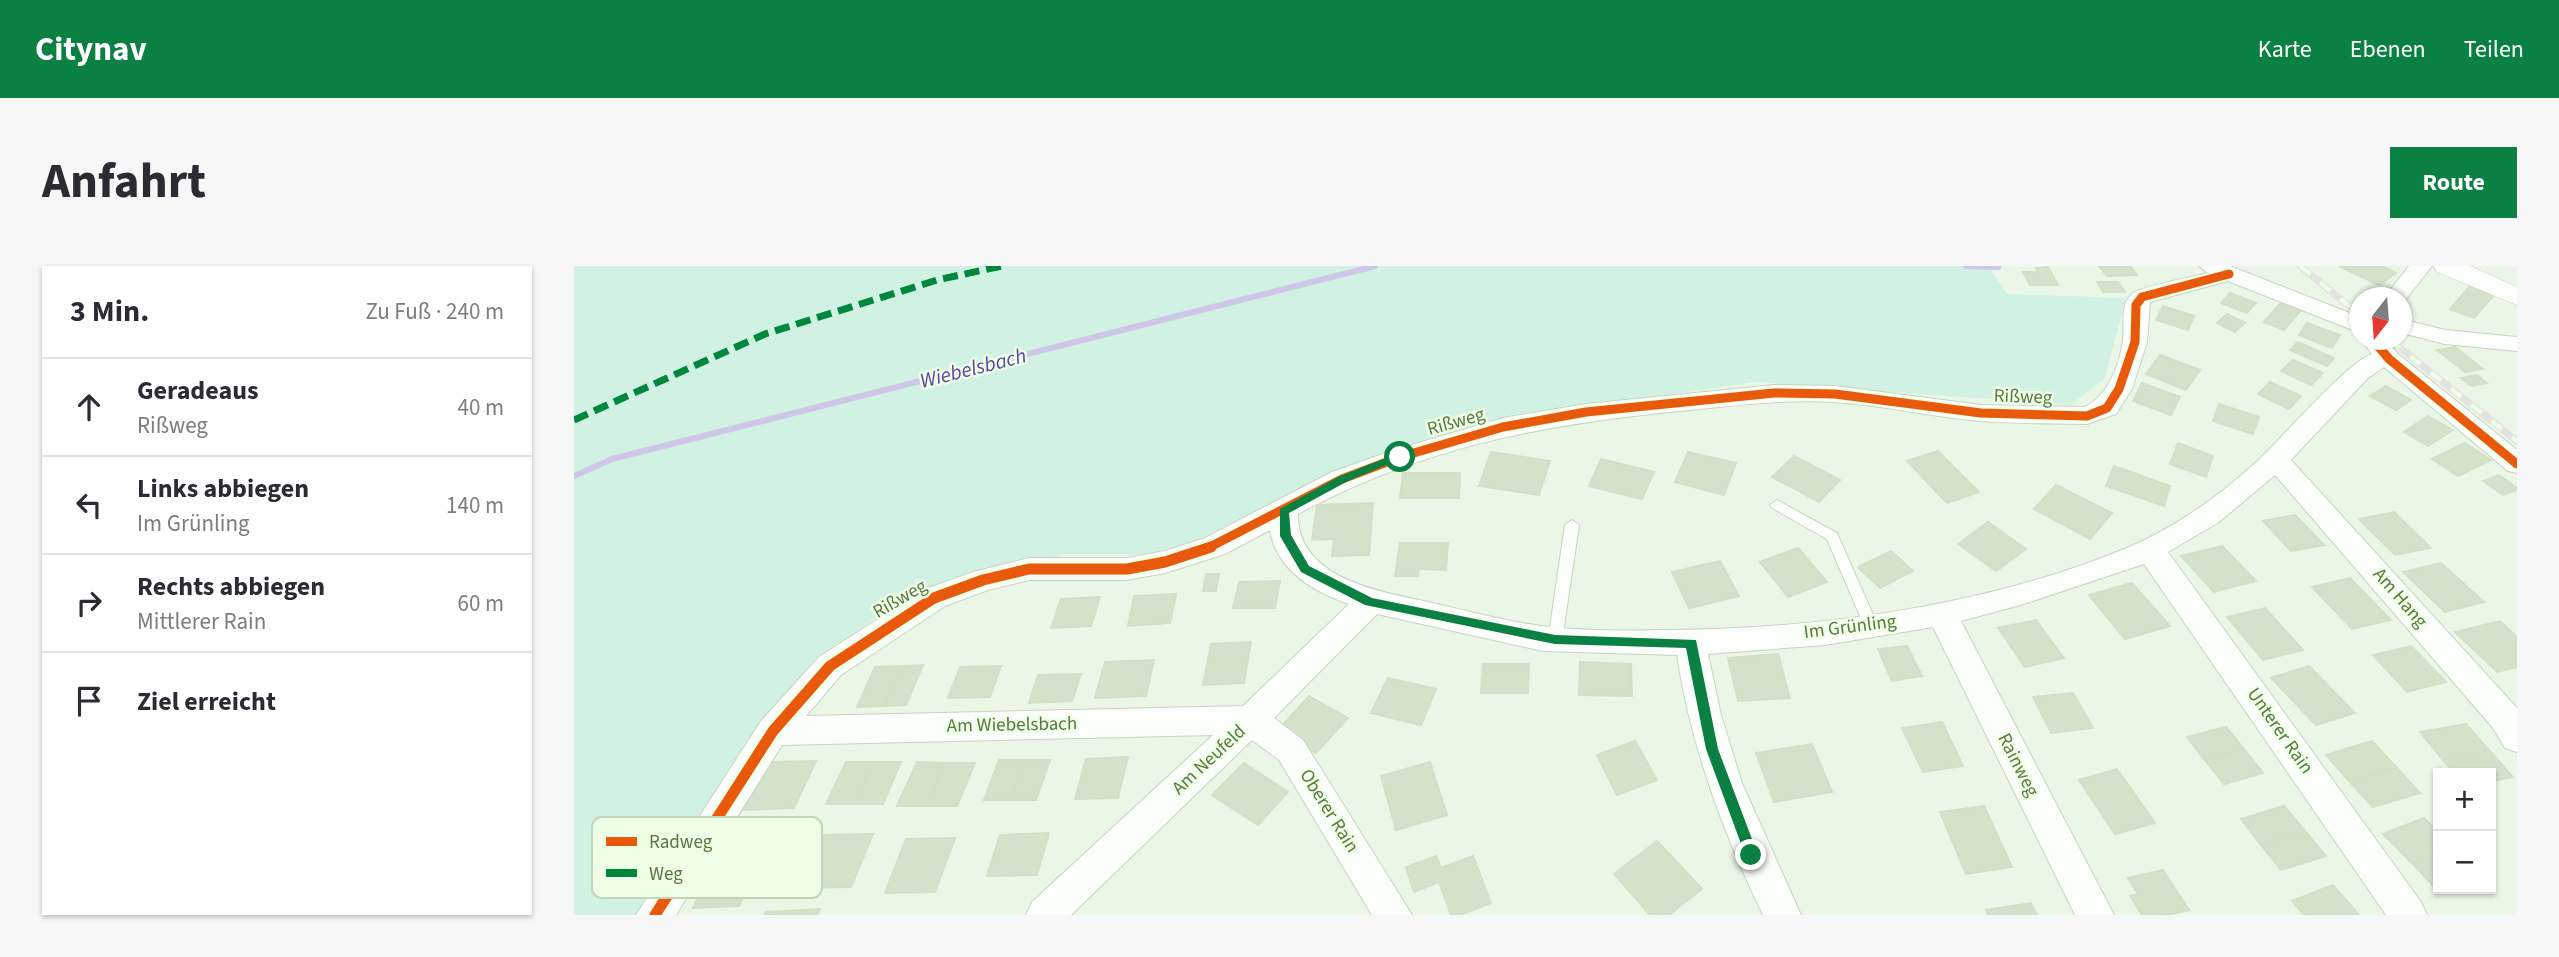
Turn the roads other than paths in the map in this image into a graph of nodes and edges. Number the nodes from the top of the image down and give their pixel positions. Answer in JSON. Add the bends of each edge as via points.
{"nodes":[{"id":1,"x":2421,"y":266,"type":"edge"},
{"id":2,"x":2447,"y":266,"type":"edge"},
{"id":3,"x":2220,"y":270,"type":"edge"},
{"id":4,"x":2404,"y":287,"type":"edge"},
{"id":5,"x":2517,"y":297,"type":"edge"},
{"id":6,"x":2349,"y":321,"type":"edge"},
{"id":7,"x":2412,"y":329,"type":"edge"},
{"id":8,"x":2517,"y":344,"type":"edge"},
{"id":9,"x":2380,"y":350,"type":"edge"},
{"id":10,"x":2382,"y":350,"type":"edge"},
{"id":11,"x":2277,"y":462,"type":"junction"},
{"id":12,"x":2517,"y":464,"type":"edge"},
{"id":13,"x":1777,"y":505,"type":"dead end"},
{"id":14,"x":1284,"y":512,"type":"junction"},
{"id":15,"x":1572,"y":525,"type":"dead end"},
{"id":16,"x":2148,"y":550,"type":"junction"},
{"id":17,"x":1370,"y":602,"type":"junction"},
{"id":18,"x":1942,"y":614,"type":"junction"},
{"id":19,"x":1871,"y":626,"type":"junction"},
{"id":20,"x":1555,"y":640,"type":"junction"},
{"id":21,"x":1691,"y":644,"type":"junction"},
{"id":22,"x":1251,"y":720,"type":"junction"},
{"id":23,"x":773,"y":731,"type":"junction"},
{"id":24,"x":2517,"y":738,"type":"edge"},
{"id":25,"x":718,"y":817,"type":"edge"},
{"id":26,"x":666,"y":898,"type":"edge"},
{"id":27,"x":655,"y":915,"type":"edge"},
{"id":28,"x":1045,"y":915,"type":"edge"},
{"id":29,"x":1393,"y":915,"type":"edge"},
{"id":30,"x":1782,"y":915,"type":"edge"},
{"id":31,"x":2095,"y":915,"type":"edge"},
{"id":32,"x":2408,"y":915,"type":"edge"}],
"edges":[{"from":1,"to":4,"type":"street"},
{"from":2,"to":5,"type":"street"},
{"from":3,"to":6,"type":"street"},
{"from":3,"to":14,"type":"street","name":"Rißweg","via":[[2142,297],[2136,305],[2135,342],[2119,389],[2107,408],[2087,416],[1981,413],[1835,394],[1774,393],[1587,412],[1503,426],[1400,457],[1342,479]]},
{"from":7,"to":8,"type":"street"},
{"from":9,"to":11,"type":"street","name":"Im Grünling"},
{"from":10,"to":12,"type":"street"},
{"from":11,"to":16,"type":"street","name":"Im Grünling","via":[[2236,497]]},
{"from":11,"to":24,"type":"street","name":"Am Hang","via":[[2505,718]]},
{"from":13,"to":19,"type":"lane","via":[[1832,537]]},
{"from":14,"to":17,"type":"street","name":"Im Grünling","via":[[1285,536],[1305,569]]},
{"from":14,"to":23,"type":"street","name":"Rißweg","via":[[1215,546],[1166,562],[1127,569],[1029,569],[934,598],[830,666]]},
{"from":15,"to":20,"type":"lane"},
{"from":16,"to":18,"type":"street","name":"Im Grünling","via":[[2048,586]]},
{"from":16,"to":32,"type":"street","name":"Unterer Rain"},
{"from":17,"to":20,"type":"street","name":"Im Grünling"},
{"from":17,"to":22,"type":"street","name":"Am Neufeld"},
{"from":18,"to":19,"type":"street","name":"Im Grünling"},
{"from":18,"to":31,"type":"street","name":"Rainweg"},
{"from":19,"to":21,"type":"street","name":"Im Grünling"},
{"from":20,"to":21,"type":"street","name":"Im Grünling"},
{"from":21,"to":30,"type":"street","via":[[1712,749],[1751,855]]},
{"from":22,"to":23,"type":"street","name":"Am Wiebelsbach"},
{"from":22,"to":28,"type":"street","name":"Am Neufeld"},
{"from":22,"to":29,"type":"street","name":"Oberer Rain","via":[[1292,750]]},
{"from":23,"to":25,"type":"street","name":"Rißweg"},
{"from":26,"to":27,"type":"street","name":"Rißweg"}]}
